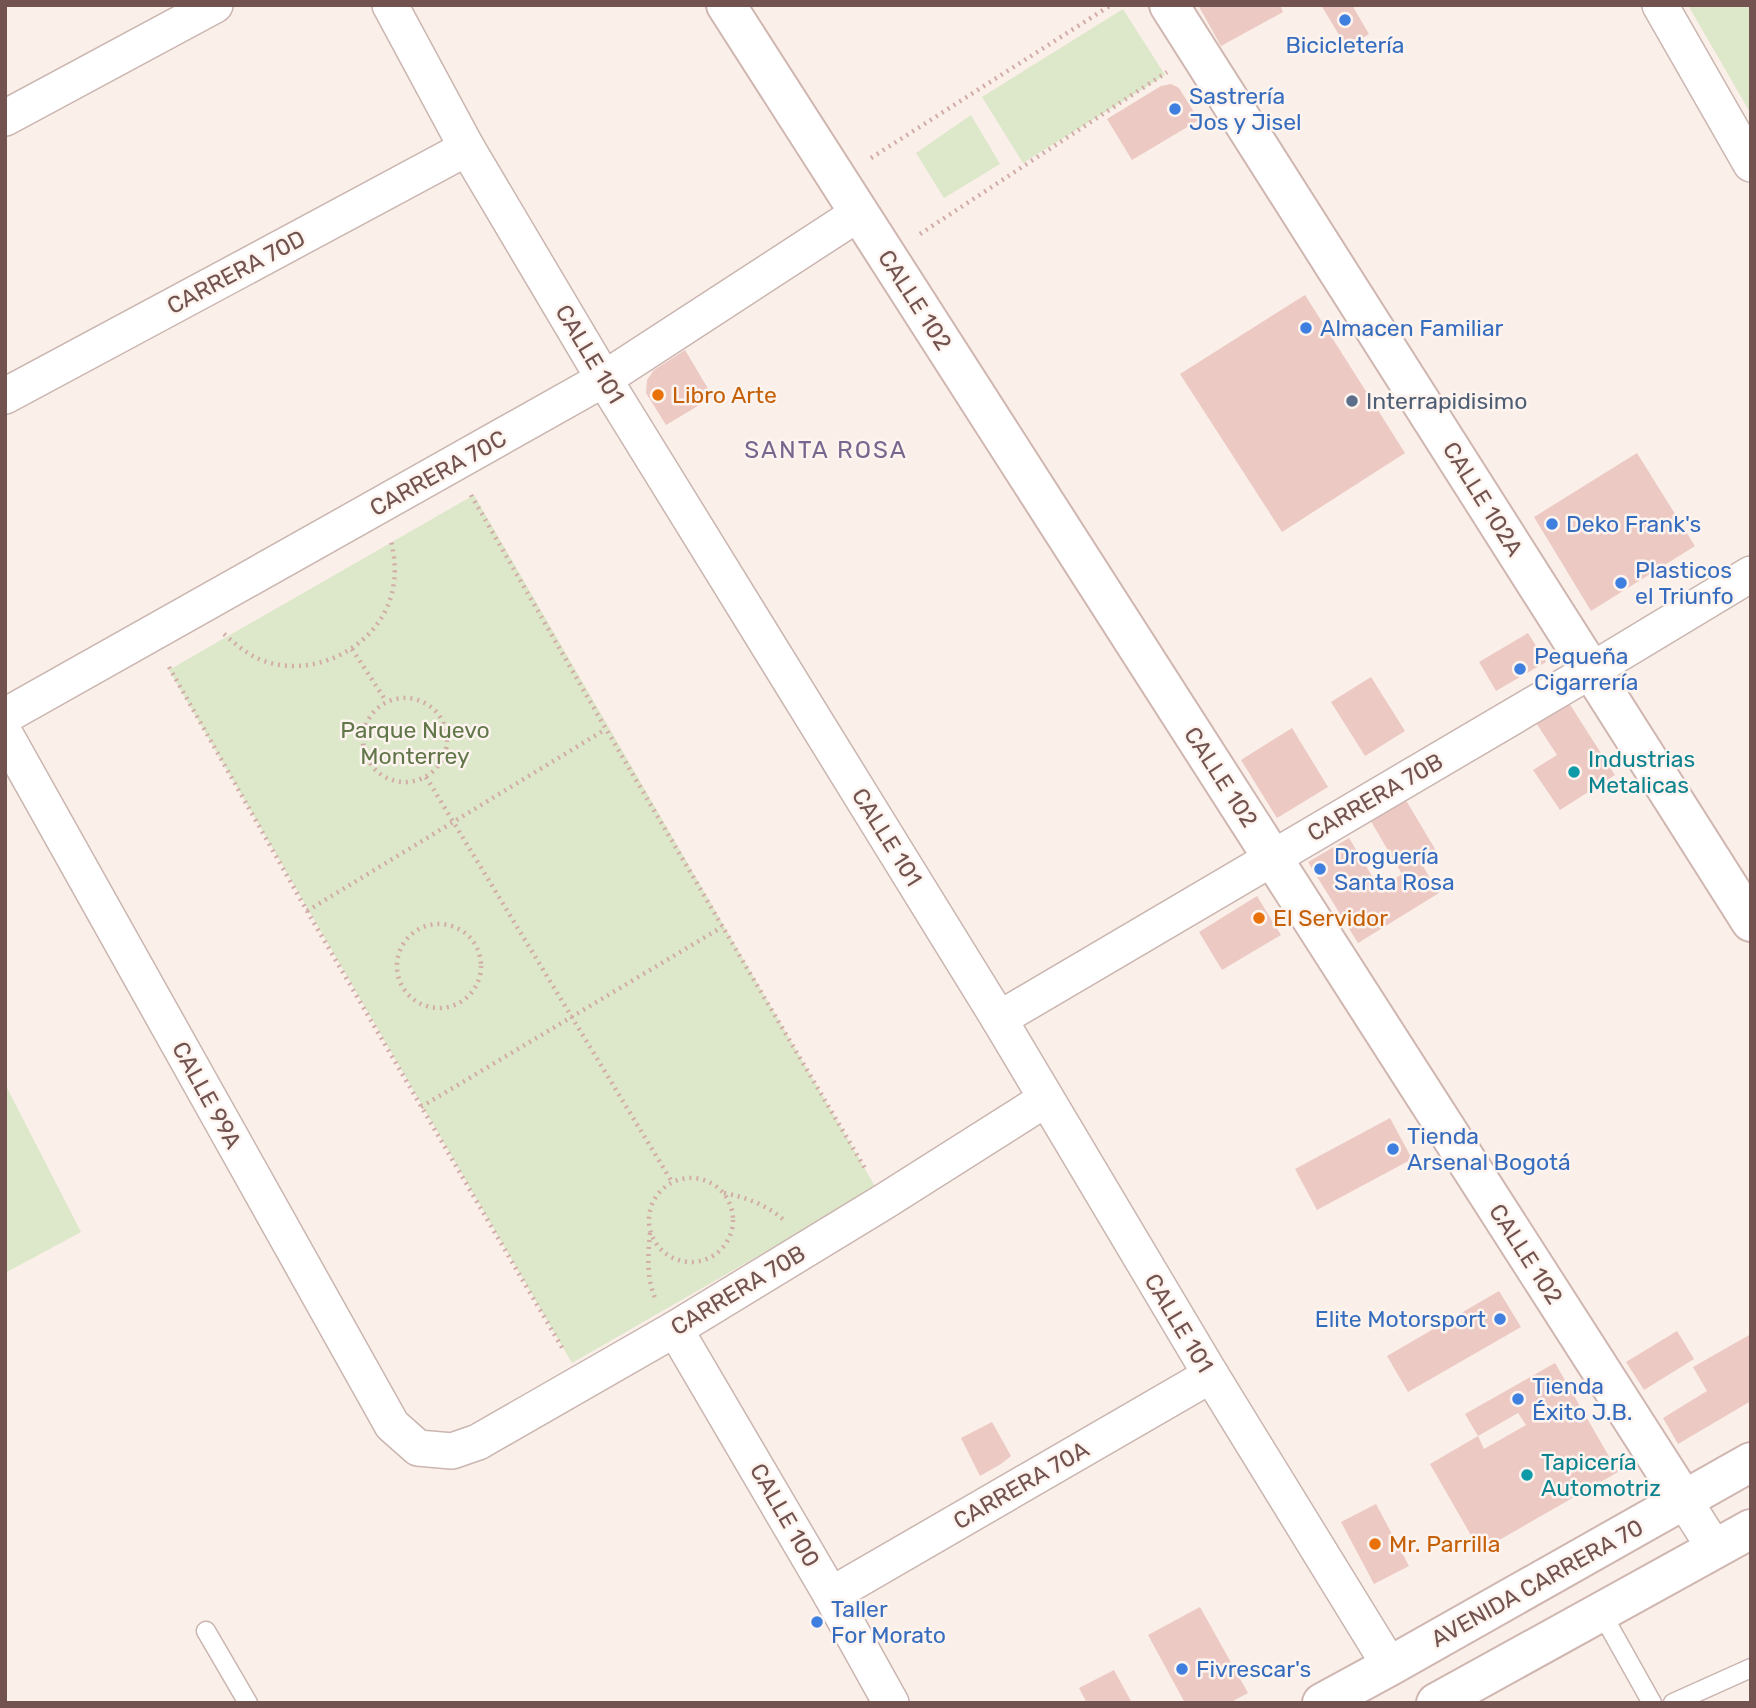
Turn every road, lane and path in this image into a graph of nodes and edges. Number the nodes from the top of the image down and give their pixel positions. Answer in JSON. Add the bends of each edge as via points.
{"nodes":[{"id":1,"x":215,"y":5,"type":"edge"},
{"id":2,"x":390,"y":5,"type":"edge"},
{"id":3,"x":726,"y":5,"type":"edge"},
{"id":4,"x":1111,"y":5,"type":"edge"},
{"id":5,"x":1660,"y":5,"type":"edge"},
{"id":6,"x":1175,"y":7,"type":"edge"},
{"id":7,"x":1199,"y":51,"type":"junction"},
{"id":8,"x":5,"y":118,"type":"edge"},
{"id":9,"x":467,"y":148,"type":"junction"},
{"id":10,"x":1751,"y":164,"type":"edge"},
{"id":11,"x":838,"y":179,"type":"junction"},
{"id":12,"x":859,"y":213,"type":"junction"},
{"id":13,"x":887,"y":256,"type":"junction"},
{"id":14,"x":604,"y":379,"type":"junction"},
{"id":15,"x":5,"y":396,"type":"edge"},
{"id":16,"x":454,"y":464,"type":"junction"},
{"id":17,"x":389,"y":532,"type":"dead end"},
{"id":18,"x":1751,"y":574,"type":"edge"},
{"id":19,"x":216,"y":626,"type":"dead end"},
{"id":20,"x":352,"y":649,"type":"junction"},
{"id":21,"x":163,"y":657,"type":"dead end"},
{"id":22,"x":1592,"y":670,"type":"junction"},
{"id":23,"x":386,"y":701,"type":"junction"},
{"id":24,"x":5,"y":716,"type":"edge"},
{"id":25,"x":606,"y":729,"type":"junction"},
{"id":26,"x":5,"y":734,"type":"edge"},
{"id":27,"x":426,"y":777,"type":"junction"},
{"id":28,"x":453,"y":822,"type":"junction"},
{"id":29,"x":1272,"y":858,"type":"junction"},
{"id":30,"x":307,"y":911,"type":"junction"},
{"id":31,"x":1751,"y":922,"type":"edge"},
{"id":32,"x":722,"y":927,"type":"junction"},
{"id":33,"x":414,"y":1001,"type":"joint"},
{"id":34,"x":571,"y":1016,"type":"junction"},
{"id":35,"x":999,"y":1019,"type":"junction"},
{"id":36,"x":1046,"y":1099,"type":"junction"},
{"id":37,"x":421,"y":1107,"type":"junction"},
{"id":38,"x":672,"y":1182,"type":"junction"},
{"id":39,"x":724,"y":1192,"type":"junction"},
{"id":40,"x":885,"y":1201,"type":"junction"},
{"id":41,"x":789,"y":1227,"type":"dead end"},
{"id":42,"x":650,"y":1232,"type":"junction"},
{"id":43,"x":668,"y":1317,"type":"junction"},
{"id":44,"x":567,"y":1357,"type":"dead end"},
{"id":45,"x":1211,"y":1376,"type":"junction"},
{"id":46,"x":418,"y":1448,"type":"joint"},
{"id":47,"x":1751,"y":1462,"type":"edge"},
{"id":48,"x":1684,"y":1500,"type":"junction"},
{"id":49,"x":1751,"y":1529,"type":"edge"},
{"id":50,"x":1715,"y":1549,"type":"junction"},
{"id":51,"x":831,"y":1595,"type":"junction"},
{"id":52,"x":1601,"y":1612,"type":"junction"},
{"id":53,"x":206,"y":1631,"type":"dead end"},
{"id":54,"x":1390,"y":1666,"type":"junction"},
{"id":55,"x":1751,"y":1668,"type":"edge"},
{"id":56,"x":248,"y":1703,"type":"edge"},
{"id":57,"x":891,"y":1703,"type":"edge"},
{"id":58,"x":1322,"y":1703,"type":"edge"},
{"id":59,"x":1436,"y":1703,"type":"edge"},
{"id":60,"x":1652,"y":1703,"type":"edge"},
{"id":61,"x":1673,"y":1703,"type":"edge"}],
"edges":[{"from":1,"to":8,"type":"street"},
{"from":2,"to":9,"type":"street","name":"CALLE 101"},
{"from":3,"to":11,"type":"street","name":"CALLE 102"},
{"from":4,"to":11,"type":"path"},
{"from":5,"to":10,"type":"street"},
{"from":6,"to":7,"type":"street","name":"CALLE 102A"},
{"from":7,"to":13,"type":"path"},
{"from":7,"to":22,"type":"street","name":"CALLE 102A"},
{"from":9,"to":14,"type":"street","name":"CALLE 101"},
{"from":9,"to":15,"type":"street","name":"CARRERA 70D"},
{"from":11,"to":12,"type":"street","name":"CALLE 102"},
{"from":12,"to":13,"type":"street","name":"CALLE 102"},
{"from":12,"to":14,"type":"street","name":"CARRERA 70C"},
{"from":13,"to":29,"type":"street","name":"CALLE 102"},
{"from":14,"to":16,"type":"street","name":"CARRERA 70C"},
{"from":14,"to":35,"type":"street","name":"CALLE 101"},
{"from":16,"to":24,"type":"street","name":"CARRERA 70C"},
{"from":16,"to":25,"type":"path"},
{"from":17,"to":20,"type":"path","via":[[394,584],[386,610],[372,632]]},
{"from":18,"to":22,"type":"street","name":"CARRERA 70B"},
{"from":19,"to":20,"type":"path","via":[[238,647],[264,661],[294,666],[324,662]]},
{"from":20,"to":23,"type":"path"},
{"from":21,"to":30,"type":"path"},
{"from":22,"to":29,"type":"street","name":"CARRERA 70B"},
{"from":22,"to":31,"type":"street","name":"CALLE 102A"},
{"from":23,"to":27,"type":"path","via":[[399,697],[427,703],[445,723],[446,753]]},
{"from":23,"to":27,"type":"path","via":[[374,710],[362,736],[370,764],[395,781]]},
{"from":25,"to":28,"type":"path"},
{"from":25,"to":32,"type":"path"},
{"from":26,"to":46,"type":"street","name":"CALLE 99A","via":[[392,1425]]},
{"from":27,"to":28,"type":"path"},
{"from":28,"to":30,"type":"path"},
{"from":28,"to":34,"type":"path"},
{"from":29,"to":35,"type":"street","name":"CARRERA 70B"},
{"from":29,"to":48,"type":"street","name":"CALLE 102"},
{"from":30,"to":37,"type":"path"},
{"from":32,"to":34,"type":"path"},
{"from":32,"to":40,"type":"path"},
{"from":33,"to":33,"type":"path","via":[[398,978],[399,949],[419,928],[447,924],[460,929],[471,938],[482,964],[472,993],[445,1009]]},
{"from":34,"to":37,"type":"path"},
{"from":34,"to":38,"type":"path"},
{"from":35,"to":36,"type":"street","name":"CALLE 101"},
{"from":36,"to":40,"type":"street","name":"CARRERA 70B"},
{"from":36,"to":45,"type":"street","name":"CALLE 101"},
{"from":37,"to":44,"type":"path"},
{"from":38,"to":39,"type":"path","via":[[699,1178]]},
{"from":38,"to":42,"type":"path","via":[[652,1203]]},
{"from":39,"to":41,"type":"path","via":[[773,1210]]},
{"from":39,"to":42,"type":"path","via":[[734,1218],[732,1234],[712,1258],[681,1262],[656,1245]]},
{"from":40,"to":43,"type":"street","name":"CARRERA 70B"},
{"from":42,"to":43,"type":"path","via":[[649,1283]]},
{"from":43,"to":46,"type":"street","name":"CARRERA 70B","via":[[478,1442],[452,1451]]},
{"from":43,"to":51,"type":"street","name":"CALLE 100"},
{"from":45,"to":51,"type":"street","name":"CARRERA 70A"},
{"from":45,"to":54,"type":"street","name":"CALLE 101"},
{"from":47,"to":48,"type":"street","name":"AVENIDA CARRERA 70"},
{"from":48,"to":50,"type":"street","name":"CALLE 102"},
{"from":48,"to":54,"type":"street","name":"AVENIDA CARRERA 70"},
{"from":49,"to":50,"type":"street"},
{"from":50,"to":52,"type":"street"},
{"from":51,"to":57,"type":"street","name":"CALLE 100"},
{"from":52,"to":59,"type":"street"},
{"from":52,"to":60,"type":"lane"},
{"from":53,"to":56,"type":"lane"},
{"from":54,"to":58,"type":"street","name":"AVENIDA CARRERA 70"},
{"from":55,"to":61,"type":"lane"}]}
